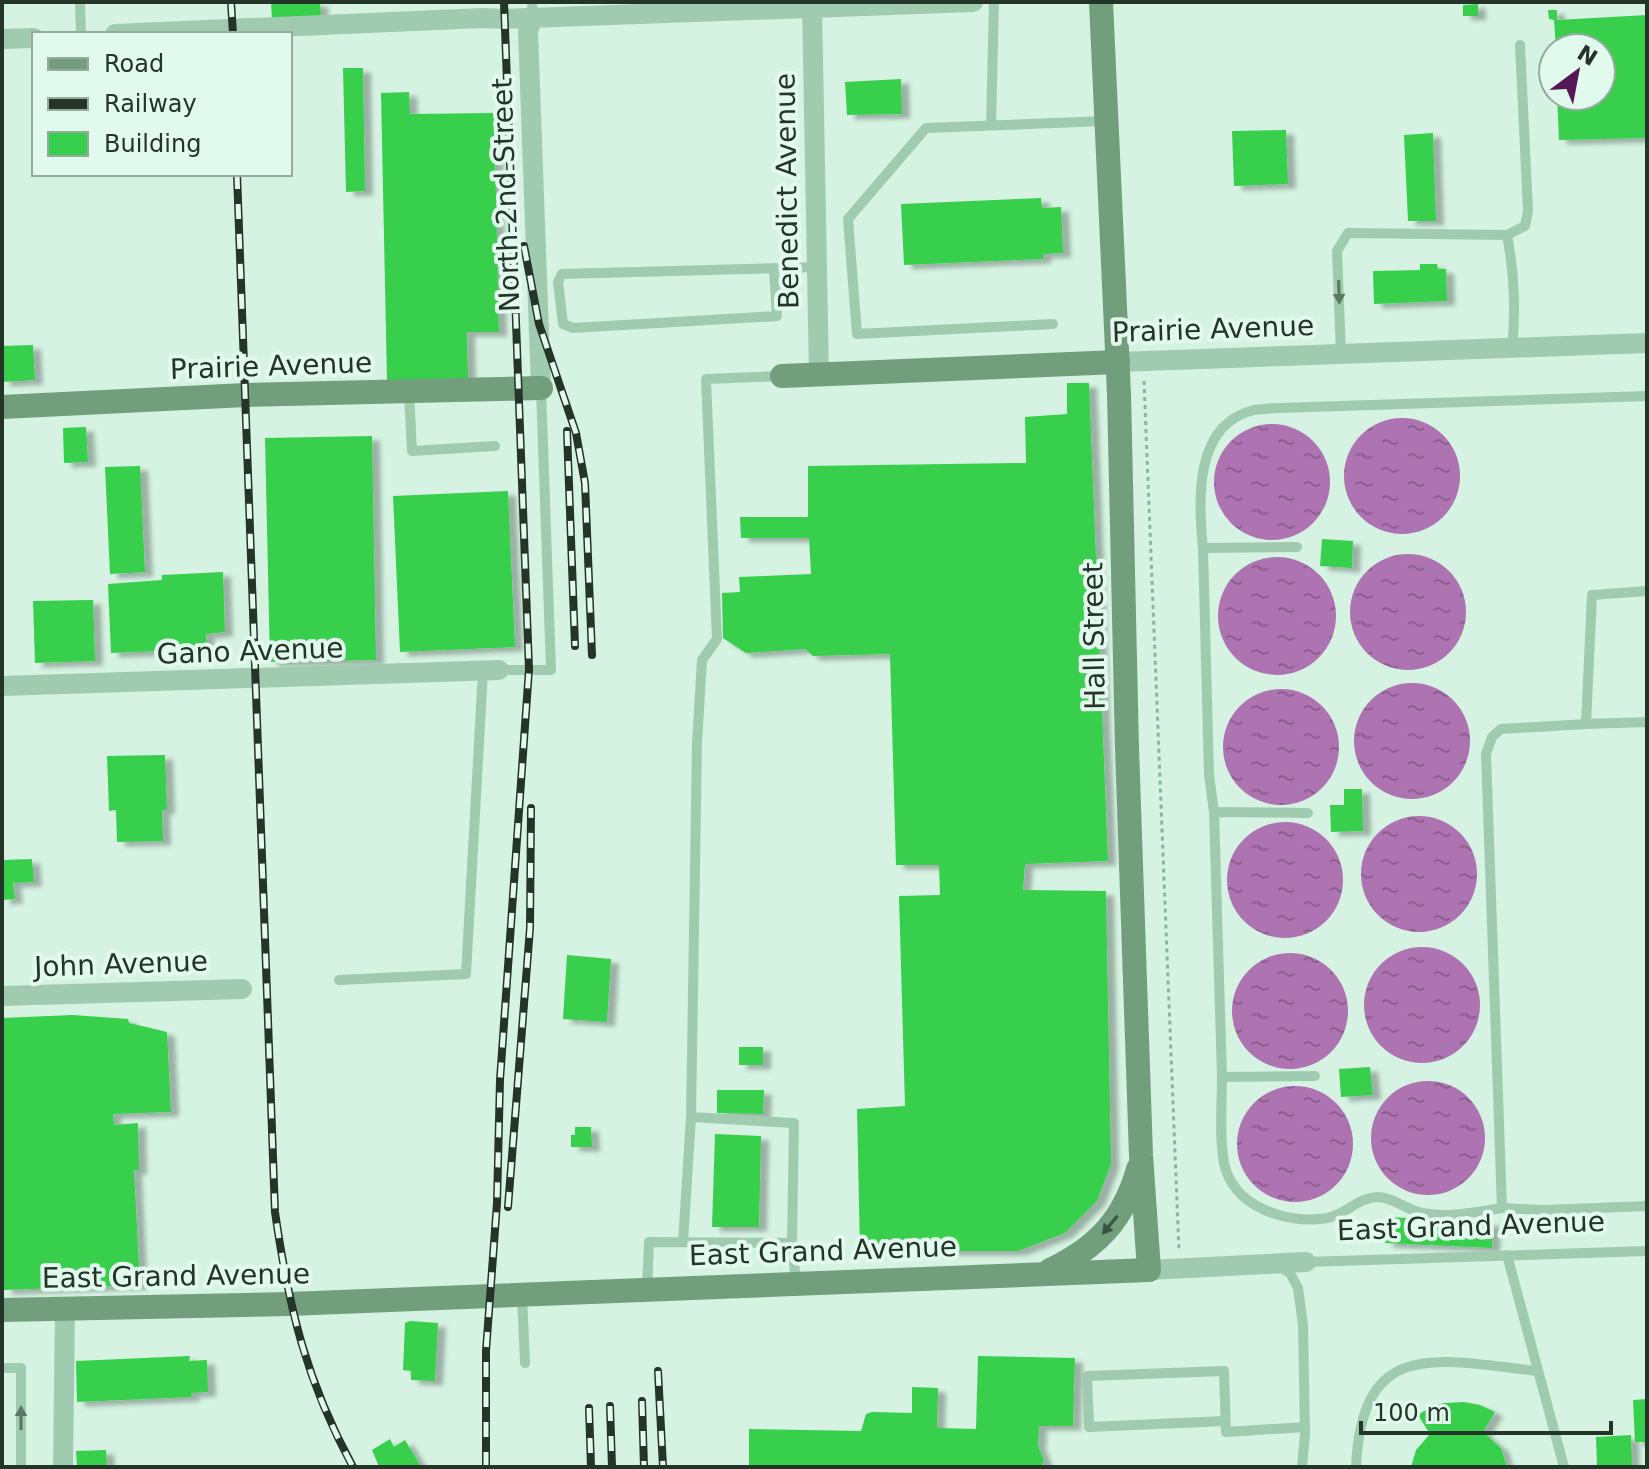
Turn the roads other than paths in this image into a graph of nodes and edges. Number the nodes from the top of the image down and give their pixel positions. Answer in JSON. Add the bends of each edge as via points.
{"nodes":[{"id":1,"x":80,"y":2,"type":"edge"},
{"id":2,"x":973,"y":2,"type":"edge"},
{"id":3,"x":994,"y":2,"type":"edge"},
{"id":4,"x":1101,"y":2,"type":"edge"},
{"id":5,"x":812,"y":6,"type":"junction"},
{"id":6,"x":533,"y":10,"type":"edge"},
{"id":7,"x":81,"y":32,"type":"edge"},
{"id":8,"x":161,"y":32,"type":"edge"},
{"id":9,"x":32,"y":38,"type":"edge"},
{"id":10,"x":2,"y":39,"type":"edge"},
{"id":11,"x":1520,"y":45,"type":"dead end"},
{"id":12,"x":1107,"y":121,"type":"junction"},
{"id":13,"x":991,"y":125,"type":"junction"},
{"id":14,"x":1507,"y":235,"type":"junction"},
{"id":15,"x":817,"y":267,"type":"junction"},
{"id":16,"x":774,"y":269,"type":"junction"},
{"id":17,"x":1053,"y":324,"type":"dead end"},
{"id":18,"x":1647,"y":343,"type":"edge"},
{"id":19,"x":1512,"y":348,"type":"junction"},
{"id":20,"x":1341,"y":354,"type":"junction"},
{"id":21,"x":1118,"y":362,"type":"junction"},
{"id":22,"x":782,"y":376,"type":"joint"},
{"id":23,"x":819,"y":376,"type":"junction"},
{"id":24,"x":541,"y":388,"type":"junction"},
{"id":25,"x":409,"y":391,"type":"junction"},
{"id":26,"x":1647,"y":396,"type":"edge"},
{"id":27,"x":2,"y":407,"type":"edge"},
{"id":28,"x":495,"y":446,"type":"dead end"},
{"id":29,"x":1297,"y":547,"type":"dead end"},
{"id":30,"x":1203,"y":548,"type":"junction"},
{"id":31,"x":1647,"y":591,"type":"edge"},
{"id":32,"x":491,"y":671,"type":"junction"},
{"id":33,"x":2,"y":686,"type":"edge"},
{"id":34,"x":1647,"y":722,"type":"edge"},
{"id":35,"x":1586,"y":724,"type":"junction"},
{"id":36,"x":1214,"y":812,"type":"junction"},
{"id":37,"x":1308,"y":813,"type":"dead end"},
{"id":38,"x":339,"y":980,"type":"dead end"},
{"id":39,"x":242,"y":989,"type":"dead end"},
{"id":40,"x":2,"y":996,"type":"edge"},
{"id":41,"x":1315,"y":1076,"type":"dead end"},
{"id":42,"x":1222,"y":1077,"type":"junction"},
{"id":43,"x":691,"y":1117,"type":"junction"},
{"id":44,"x":1141,"y":1155,"type":"junction"},
{"id":45,"x":1647,"y":1206,"type":"edge"},
{"id":46,"x":1502,"y":1208,"type":"junction"},
{"id":47,"x":683,"y":1242,"type":"junction"},
{"id":48,"x":792,"y":1243,"type":"junction"},
{"id":49,"x":1647,"y":1251,"type":"edge"},
{"id":50,"x":1507,"y":1255,"type":"junction"},
{"id":51,"x":1306,"y":1262,"type":"joint"},
{"id":52,"x":1272,"y":1264,"type":"junction"},
{"id":53,"x":1149,"y":1270,"type":"junction"},
{"id":54,"x":1045,"y":1272,"type":"junction"},
{"id":55,"x":796,"y":1282,"type":"junction"},
{"id":56,"x":647,"y":1289,"type":"junction"},
{"id":57,"x":522,"y":1295,"type":"junction"},
{"id":58,"x":65,"y":1308,"type":"junction"},
{"id":59,"x":2,"y":1310,"type":"edge"},
{"id":60,"x":525,"y":1363,"type":"dead end"},
{"id":61,"x":2,"y":1368,"type":"edge"},
{"id":62,"x":1537,"y":1371,"type":"junction"},
{"id":63,"x":1225,"y":1421,"type":"junction"},
{"id":64,"x":1305,"y":1427,"type":"junction"},
{"id":65,"x":21,"y":1467,"type":"edge"},
{"id":66,"x":63,"y":1467,"type":"edge"},
{"id":67,"x":1302,"y":1467,"type":"edge"},
{"id":68,"x":1356,"y":1467,"type":"edge"},
{"id":69,"x":1564,"y":1467,"type":"edge"}],
"edges":[{"from":1,"to":7,"type":"lane"},
{"from":2,"to":5,"type":"street"},
{"from":3,"to":13,"type":"lane"},
{"from":4,"to":12,"type":"main road","name":"Hall Street"},
{"from":5,"to":6,"type":"street"},
{"from":5,"to":15,"type":"street","name":"Benedict Avenue"},
{"from":6,"to":8,"type":"street","via":[[483,18]]},
{"from":6,"to":24,"type":"street","name":"North 2nd Street","via":[[528,31]]},
{"from":9,"to":10,"type":"street"},
{"from":11,"to":14,"type":"lane","via":[[1528,211],[1525,226]]},
{"from":12,"to":13,"type":"lane"},
{"from":12,"to":21,"type":"main road","name":"Hall Street"},
{"from":13,"to":17,"type":"lane","via":[[926,128],[848,219],[857,334]]},
{"from":14,"to":19,"type":"lane","via":[[1515,321]]},
{"from":14,"to":20,"type":"lane","one_way":true,"via":[[1348,233],[1337,251]]},
{"from":15,"to":16,"type":"lane"},
{"from":15,"to":23,"type":"street","name":"Benedict Avenue"},
{"from":16,"to":16,"type":"lane","via":[[562,274],[558,282],[563,324],[573,328],[777,316]]},
{"from":18,"to":19,"type":"street","name":"Prairie Avenue"},
{"from":19,"to":20,"type":"street","name":"Prairie Avenue"},
{"from":20,"to":21,"type":"street","name":"Prairie Avenue"},
{"from":21,"to":23,"type":"main road","name":"Prairie Avenue"},
{"from":21,"to":44,"type":"main road","name":"Hall Street"},
{"from":22,"to":23,"type":"main road","name":"Prairie Avenue"},
{"from":22,"to":43,"type":"lane","via":[[706,379],[717,639],[702,660],[697,743]]},
{"from":24,"to":25,"type":"main road","name":"Prairie Avenue"},
{"from":24,"to":32,"type":"lane","via":[[551,670]]},
{"from":25,"to":27,"type":"main road","name":"Prairie Avenue"},
{"from":25,"to":28,"type":"lane","via":[[412,451]]},
{"from":26,"to":30,"type":"lane","via":[[1253,411],[1234,419],[1207,452],[1201,474]]},
{"from":29,"to":30,"type":"lane"},
{"from":30,"to":36,"type":"lane"},
{"from":31,"to":35,"type":"lane","via":[[1592,595]]},
{"from":32,"to":33,"type":"street","name":"Gano Avenue"},
{"from":32,"to":38,"type":"lane","via":[[466,974]]},
{"from":34,"to":35,"type":"lane"},
{"from":35,"to":46,"type":"lane","via":[[1501,729],[1486,754]]},
{"from":36,"to":37,"type":"lane"},
{"from":36,"to":42,"type":"lane"},
{"from":39,"to":40,"type":"street","name":"John Avenue"},
{"from":41,"to":42,"type":"lane"},
{"from":42,"to":46,"type":"lane","via":[[1224,1163],[1245,1198],[1267,1212],[1327,1218],[1365,1198],[1385,1197],[1421,1213]]},
{"from":43,"to":47,"type":"lane"},
{"from":43,"to":48,"type":"lane","via":[[794,1123]]},
{"from":44,"to":53,"type":"main road","name":"Hall Street"},
{"from":44,"to":54,"type":"main road","one_way":true,"via":[[1129,1196],[1114,1222],[1086,1250]]},
{"from":45,"to":46,"type":"lane"},
{"from":47,"to":48,"type":"lane"},
{"from":47,"to":56,"type":"lane","via":[[649,1242]]},
{"from":48,"to":55,"type":"lane"},
{"from":49,"to":50,"type":"lane","name":"East Grand Avenue"},
{"from":50,"to":51,"type":"lane","name":"East Grand Avenue"},
{"from":50,"to":62,"type":"lane"},
{"from":51,"to":52,"type":"street","name":"East Grand Avenue"},
{"from":52,"to":53,"type":"street","name":"East Grand Avenue"},
{"from":52,"to":64,"type":"lane","via":[[1290,1273],[1298,1288]]},
{"from":53,"to":54,"type":"main road","name":"East Grand Avenue"},
{"from":54,"to":55,"type":"main road","name":"East Grand Avenue"},
{"from":55,"to":56,"type":"main road","name":"East Grand Avenue"},
{"from":56,"to":57,"type":"main road","name":"East Grand Avenue"},
{"from":57,"to":58,"type":"main road","name":"East Grand Avenue"},
{"from":57,"to":60,"type":"lane"},
{"from":58,"to":59,"type":"main road","name":"East Grand Avenue"},
{"from":58,"to":66,"type":"street"},
{"from":65,"to":61,"type":"lane","one_way":true,"via":[[21,1368]]},
{"from":62,"to":68,"type":"lane","via":[[1464,1363],[1405,1365],[1383,1379],[1369,1398],[1357,1437]]},
{"from":62,"to":69,"type":"lane"},
{"from":63,"to":63,"type":"lane","via":[[1224,1371],[1087,1376],[1089,1427]]},
{"from":63,"to":64,"type":"lane","via":[[1226,1432]]},
{"from":64,"to":67,"type":"lane"}]}
